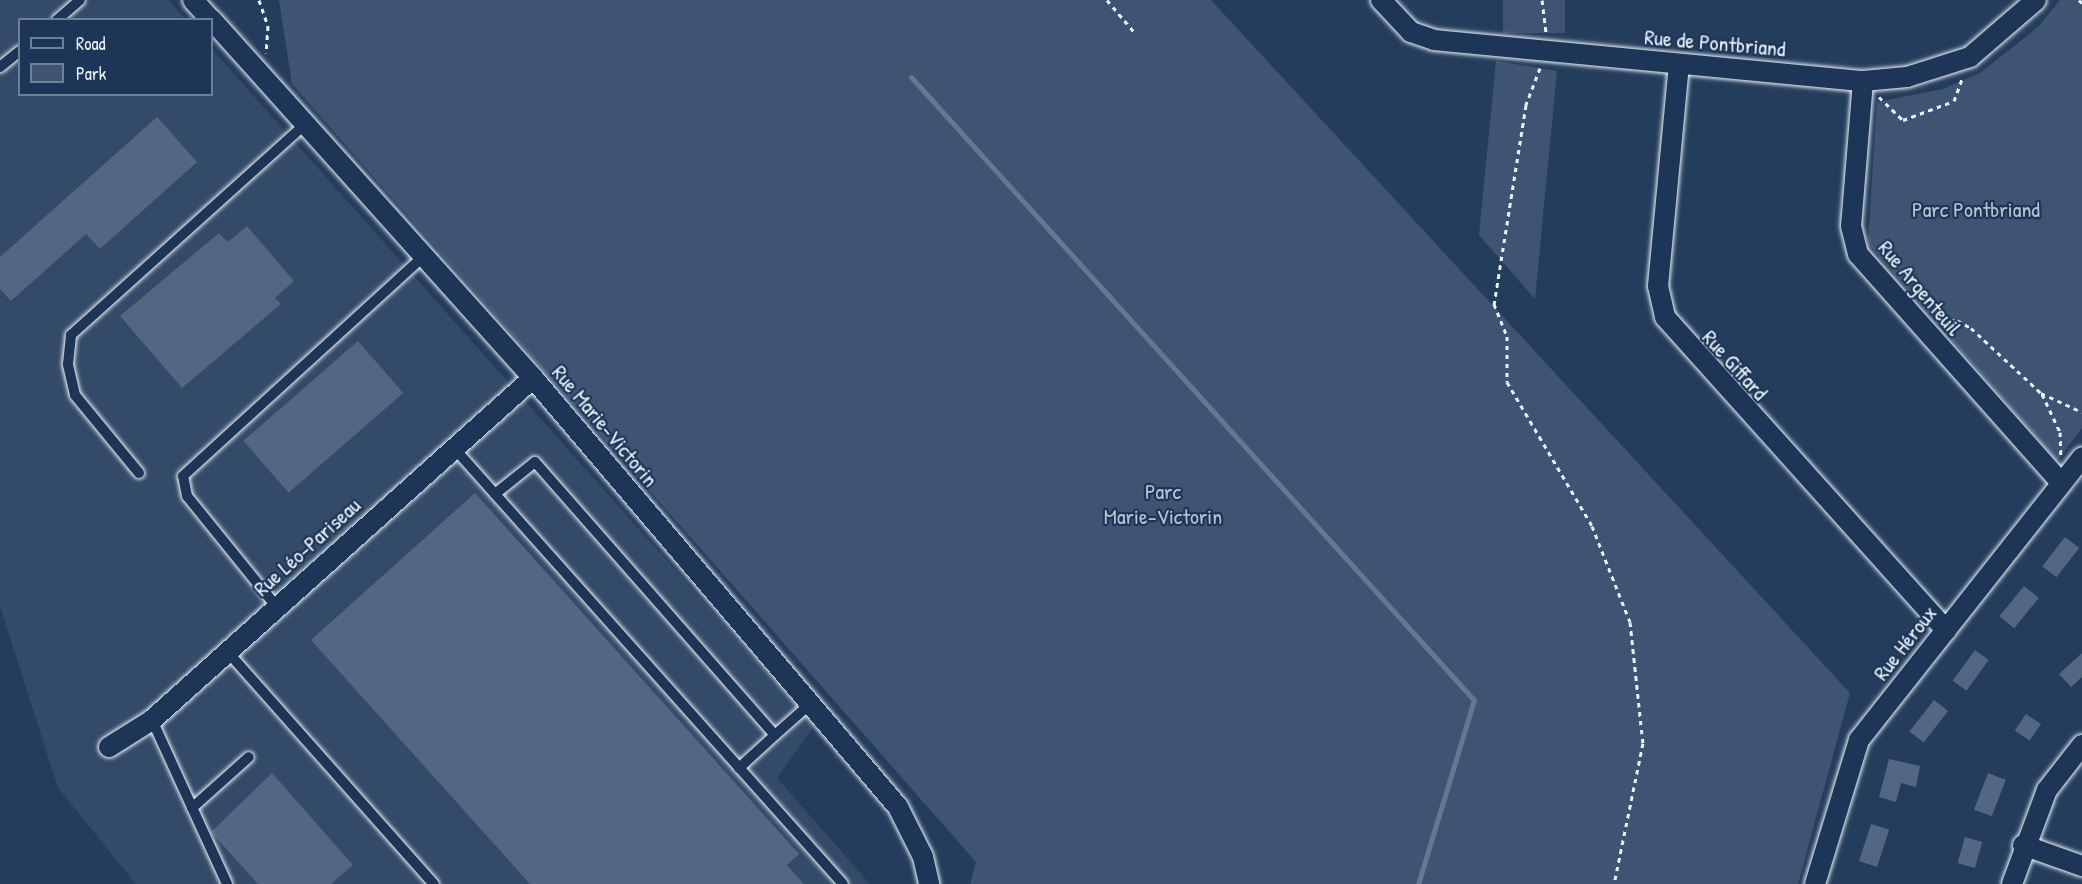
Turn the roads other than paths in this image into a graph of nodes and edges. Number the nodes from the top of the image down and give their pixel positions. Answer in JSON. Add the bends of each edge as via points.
{"nodes":[{"id":1,"x":80,"y":0,"type":"edge"},
{"id":2,"x":193,"y":0,"type":"edge"},
{"id":3,"x":1381,"y":0,"type":"edge"},
{"id":4,"x":2036,"y":0,"type":"edge"},
{"id":5,"x":59,"y":18,"type":"edge"},
{"id":6,"x":209,"y":18,"type":"edge"},
{"id":7,"x":213,"y":22,"type":"edge"},
{"id":8,"x":18,"y":53,"type":"edge"},
{"id":9,"x":1679,"y":64,"type":"junction"},
{"id":10,"x":0,"y":67,"type":"edge"},
{"id":11,"x":1863,"y":81,"type":"junction"},
{"id":12,"x":305,"y":124,"type":"junction"},
{"id":13,"x":424,"y":256,"type":"junction"},
{"id":14,"x":532,"y":378,"type":"junction"},
{"id":15,"x":454,"y":448,"type":"junction"},
{"id":16,"x":2082,"y":458,"type":"edge"},
{"id":17,"x":139,"y":473,"type":"dead end"},
{"id":18,"x":2061,"y":483,"type":"junction"},
{"id":19,"x":495,"y":494,"type":"junction"},
{"id":20,"x":276,"y":606,"type":"junction"},
{"id":21,"x":1946,"y":630,"type":"junction"},
{"id":22,"x":226,"y":650,"type":"junction"},
{"id":23,"x":810,"y":704,"type":"junction"},
{"id":24,"x":152,"y":720,"type":"junction"},
{"id":25,"x":775,"y":735,"type":"junction"},
{"id":26,"x":2082,"y":745,"type":"edge"},
{"id":27,"x":109,"y":747,"type":"dead end"},
{"id":28,"x":249,"y":757,"type":"dead end"},
{"id":29,"x":739,"y":768,"type":"junction"},
{"id":30,"x":192,"y":808,"type":"junction"},
{"id":31,"x":2023,"y":845,"type":"junction"},
{"id":32,"x":2082,"y":866,"type":"edge"},
{"id":33,"x":227,"y":884,"type":"edge"},
{"id":34,"x":434,"y":884,"type":"edge"},
{"id":35,"x":843,"y":884,"type":"edge"},
{"id":36,"x":929,"y":884,"type":"edge"},
{"id":37,"x":1815,"y":884,"type":"edge"},
{"id":38,"x":2012,"y":884,"type":"edge"}],
"edges":[{"from":1,"to":5,"type":"lane"},
{"from":2,"to":6,"type":"street","name":"Rue Marie-Victorin"},
{"from":3,"to":9,"type":"street","name":"Rue de Pontbriand","via":[[1422,37]]},
{"from":4,"to":11,"type":"street","name":"Rue de Pontbriand","via":[[1970,57],[1907,77]]},
{"from":7,"to":12,"type":"street","name":"Rue Marie-Victorin"},
{"from":8,"to":10,"type":"lane"},
{"from":9,"to":11,"type":"street","name":"Rue de Pontbriand"},
{"from":9,"to":21,"type":"street","name":"Rue Giffard","via":[[1658,279],[1665,317]]},
{"from":11,"to":18,"type":"street","name":"Rue Argenteuil","via":[[1853,240],[1862,260]]},
{"from":12,"to":13,"type":"street","name":"Rue Marie-Victorin"},
{"from":12,"to":17,"type":"lane","via":[[71,336],[68,364],[75,395]]},
{"from":13,"to":14,"type":"street","name":"Rue Marie-Victorin"},
{"from":13,"to":20,"type":"lane","via":[[183,476],[187,496]]},
{"from":14,"to":15,"type":"street","name":"Rue Léo-Pariseau"},
{"from":14,"to":23,"type":"street","name":"Rue Marie-Victorin"},
{"from":15,"to":19,"type":"lane"},
{"from":15,"to":20,"type":"street","name":"Rue Léo-Pariseau"},
{"from":16,"to":18,"type":"street","name":"Rue Héroux"},
{"from":18,"to":21,"type":"street","name":"Rue Héroux"},
{"from":19,"to":25,"type":"lane","via":[[535,462]]},
{"from":19,"to":29,"type":"lane"},
{"from":20,"to":22,"type":"street","name":"Rue Léo-Pariseau"},
{"from":21,"to":37,"type":"street","name":"Rue Héroux","via":[[1854,747]]},
{"from":22,"to":24,"type":"street","name":"Rue Léo-Pariseau"},
{"from":22,"to":34,"type":"lane"},
{"from":23,"to":25,"type":"lane"},
{"from":23,"to":36,"type":"street","name":"Rue Marie-Victorin","via":[[898,807],[923,857]]},
{"from":24,"to":27,"type":"street","name":"Rue Léo-Pariseau"},
{"from":24,"to":30,"type":"lane"},
{"from":25,"to":29,"type":"lane"},
{"from":26,"to":31,"type":"street","via":[[2047,790]]},
{"from":28,"to":30,"type":"lane"},
{"from":29,"to":35,"type":"lane"},
{"from":30,"to":33,"type":"lane"},
{"from":31,"to":32,"type":"street"},
{"from":31,"to":38,"type":"street"}]}
